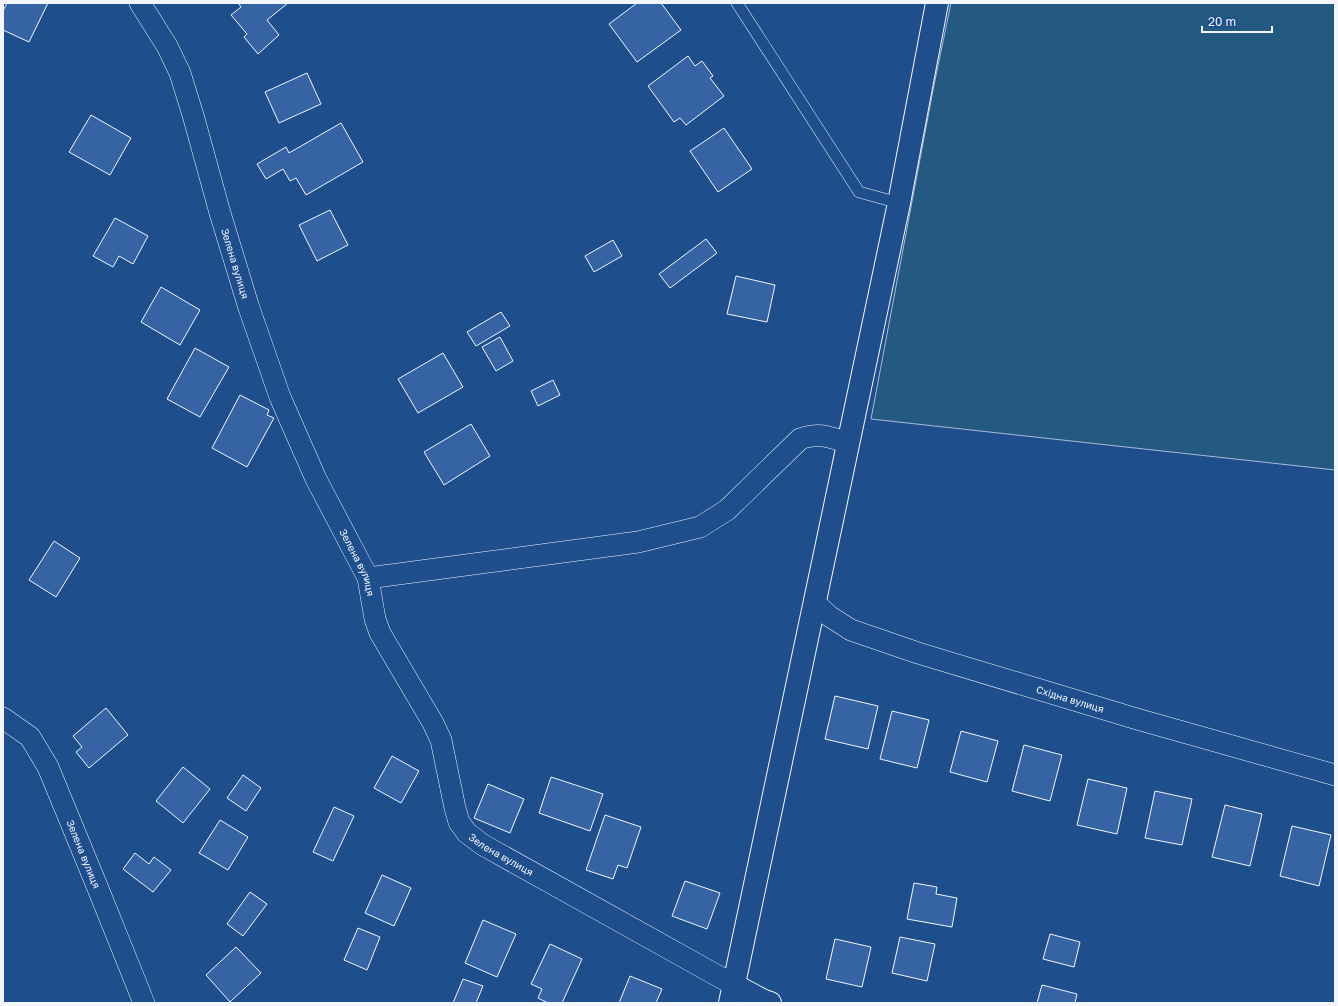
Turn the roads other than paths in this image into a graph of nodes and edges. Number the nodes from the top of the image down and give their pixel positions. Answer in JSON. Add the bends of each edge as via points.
{"nodes":[{"id":1,"x":140,"y":3,"type":"edge"},
{"id":2,"x":737,"y":3,"type":"edge"},
{"id":3,"x":937,"y":3,"type":"edge"},
{"id":4,"x":900,"y":203,"type":"junction"},
{"id":5,"x":848,"y":443,"type":"junction"},
{"id":6,"x":368,"y":578,"type":"junction"},
{"id":7,"x":815,"y":603,"type":"junction"},
{"id":8,"x":3,"y":718,"type":"edge"},
{"id":9,"x":1335,"y":775,"type":"edge"},
{"id":10,"x":732,"y":994,"type":"edge"},
{"id":11,"x":144,"y":1003,"type":"edge"},
{"id":12,"x":770,"y":1003,"type":"edge"}],
"edges":[{"from":1,"to":6,"type":"street","name":"Зелена вулиця","via":[[167,46],[180,73],[249,308],[280,397],[316,479]]},
{"from":2,"to":4,"type":"lane","via":[[859,192]]},
{"from":3,"to":4,"type":"street"},
{"from":4,"to":5,"type":"street"},
{"from":5,"to":6,"type":"street","via":[[824,435],[800,439],[727,510],[700,526],[638,542]]},
{"from":5,"to":7,"type":"street"},
{"from":6,"to":10,"type":"street","name":"Зелена вулиця","via":[[380,633],[441,740],[455,808],[459,822],[467,833]]},
{"from":7,"to":9,"type":"street","name":"Східна вулиця","via":[[851,630],[918,653],[1137,720]]},
{"from":7,"to":10,"type":"street"},
{"from":8,"to":11,"type":"street","name":"Зелена вулиця","via":[[30,737],[48,767]]},
{"from":10,"to":12,"type":"street"}]}
